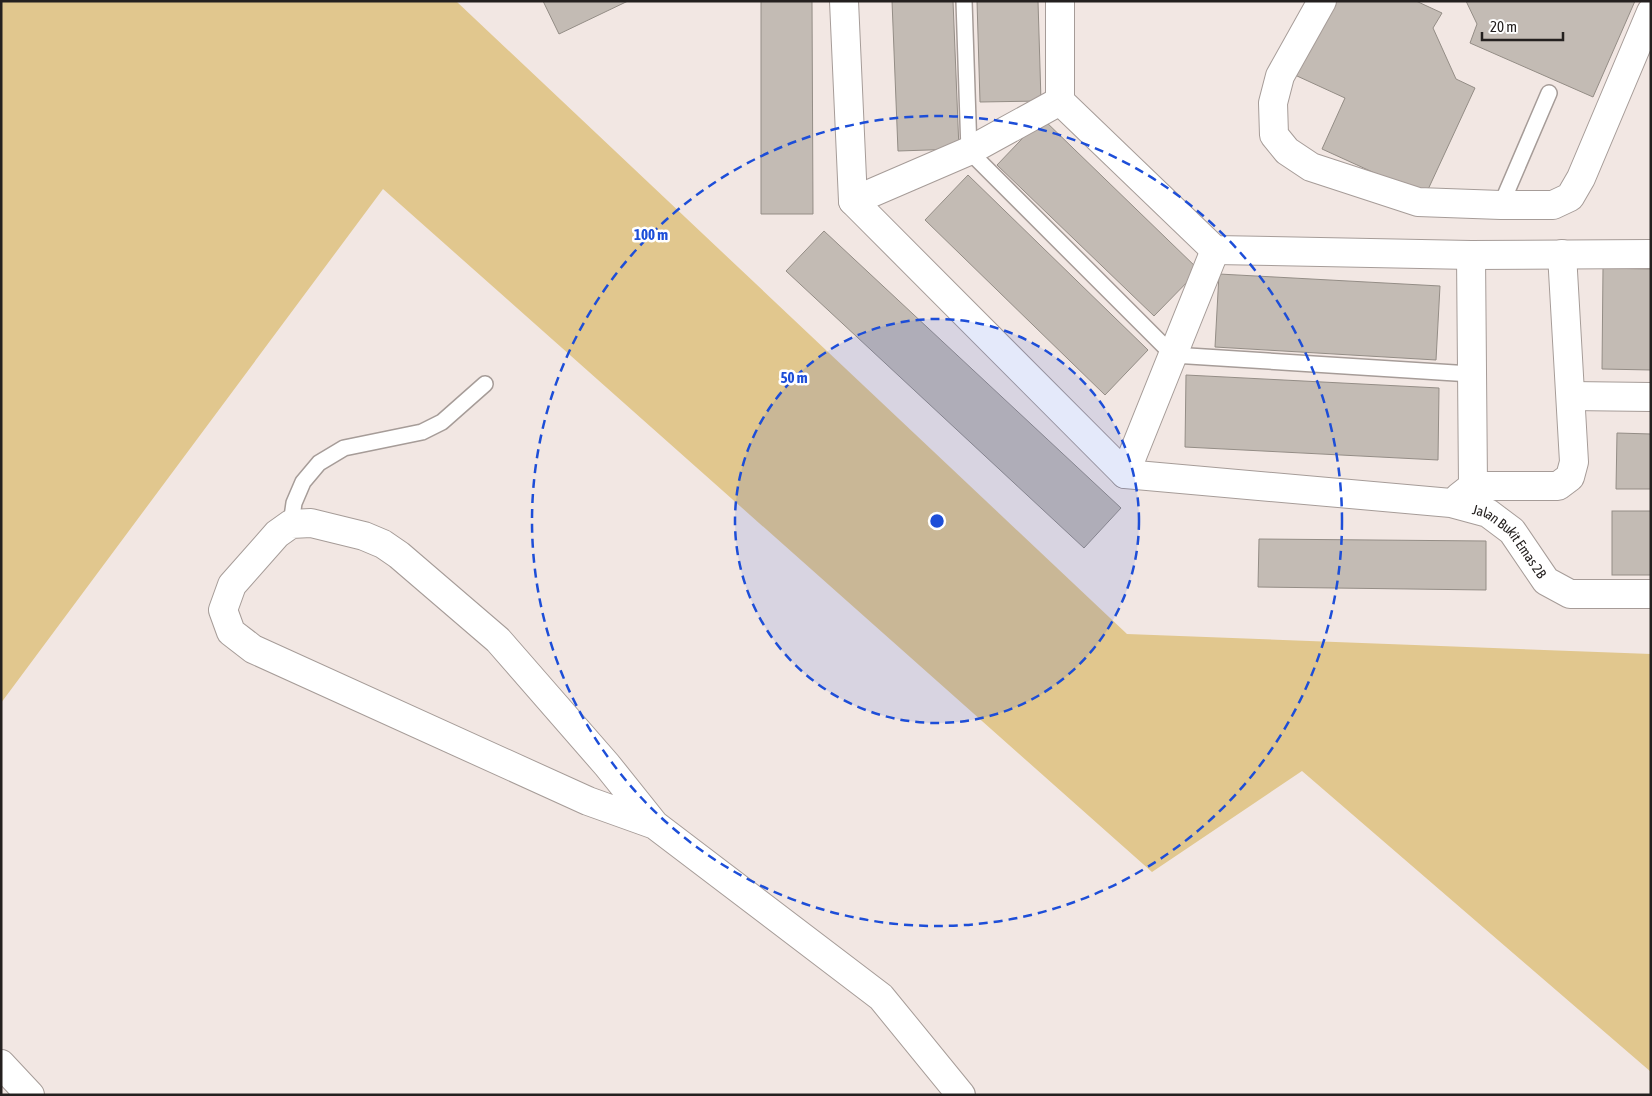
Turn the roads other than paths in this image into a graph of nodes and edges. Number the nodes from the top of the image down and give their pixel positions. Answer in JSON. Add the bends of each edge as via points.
{"nodes":[{"id":1,"x":844,"y":1,"type":"edge"},
{"id":2,"x":964,"y":1,"type":"edge"},
{"id":3,"x":1060,"y":1,"type":"edge"},
{"id":4,"x":1322,"y":1,"type":"edge"},
{"id":5,"x":1651,"y":12,"type":"edge"},
{"id":6,"x":1549,"y":92,"type":"dead end"},
{"id":7,"x":1060,"y":100,"type":"junction"},
{"id":8,"x":969,"y":151,"type":"junction"},
{"id":9,"x":853,"y":201,"type":"junction"},
{"id":10,"x":1501,"y":206,"type":"junction"},
{"id":11,"x":1216,"y":250,"type":"junction"},
{"id":12,"x":1562,"y":254,"type":"junction"},
{"id":13,"x":1651,"y":254,"type":"edge"},
{"id":14,"x":1471,"y":255,"type":"junction"},
{"id":15,"x":1173,"y":355,"type":"junction"},
{"id":16,"x":1471,"y":374,"type":"junction"},
{"id":17,"x":485,"y":384,"type":"dead end"},
{"id":18,"x":1571,"y":396,"type":"junction"},
{"id":19,"x":1651,"y":397,"type":"edge"},
{"id":20,"x":1125,"y":474,"type":"junction"},
{"id":21,"x":1473,"y":486,"type":"junction"},
{"id":22,"x":1451,"y":503,"type":"junction"},
{"id":23,"x":291,"y":524,"type":"junction"},
{"id":24,"x":1651,"y":594,"type":"edge"},
{"id":25,"x":655,"y":826,"type":"junction"},
{"id":26,"x":1,"y":1064,"type":"edge"},
{"id":27,"x":30,"y":1095,"type":"edge"},
{"id":28,"x":961,"y":1095,"type":"edge"}],
"edges":[{"from":1,"to":9,"type":"street"},
{"from":2,"to":8,"type":"lane"},
{"from":3,"to":7,"type":"street"},
{"from":4,"to":10,"type":"street","via":[[1280,76],[1273,103],[1274,135],[1287,151],[1311,167],[1418,202]]},
{"from":5,"to":10,"type":"street","via":[[1570,197],[1553,205]]},
{"from":6,"to":10,"type":"lane"},
{"from":7,"to":8,"type":"street"},
{"from":7,"to":11,"type":"street"},
{"from":8,"to":9,"type":"street"},
{"from":8,"to":15,"type":"lane"},
{"from":9,"to":20,"type":"street"},
{"from":11,"to":14,"type":"street"},
{"from":11,"to":15,"type":"street"},
{"from":12,"to":13,"type":"street"},
{"from":12,"to":14,"type":"street"},
{"from":12,"to":18,"type":"street"},
{"from":14,"to":16,"type":"street"},
{"from":15,"to":16,"type":"lane"},
{"from":15,"to":20,"type":"street"},
{"from":16,"to":21,"type":"street"},
{"from":17,"to":23,"type":"lane","via":[[435,426],[422,432],[344,448],[320,463],[303,482],[294,503]]},
{"from":18,"to":19,"type":"street"},
{"from":18,"to":21,"type":"street","via":[[1574,462],[1570,477],[1558,486]]},
{"from":20,"to":22,"type":"street","name":"Jalan Bukit Emas 2B"},
{"from":21,"to":22,"type":"street"},
{"from":22,"to":24,"type":"street","name":"Jalan Bukit Emas 2B","via":[[1488,514],[1512,531],[1546,581],[1570,594]]},
{"from":23,"to":25,"type":"street","via":[[311,523],[364,536],[399,555],[498,640],[607,765]]},
{"from":23,"to":25,"type":"street","via":[[277,534],[232,585],[223,610],[230,632],[253,649],[588,801]]},
{"from":25,"to":28,"type":"street","via":[[881,997]]},
{"from":26,"to":27,"type":"street"}]}
